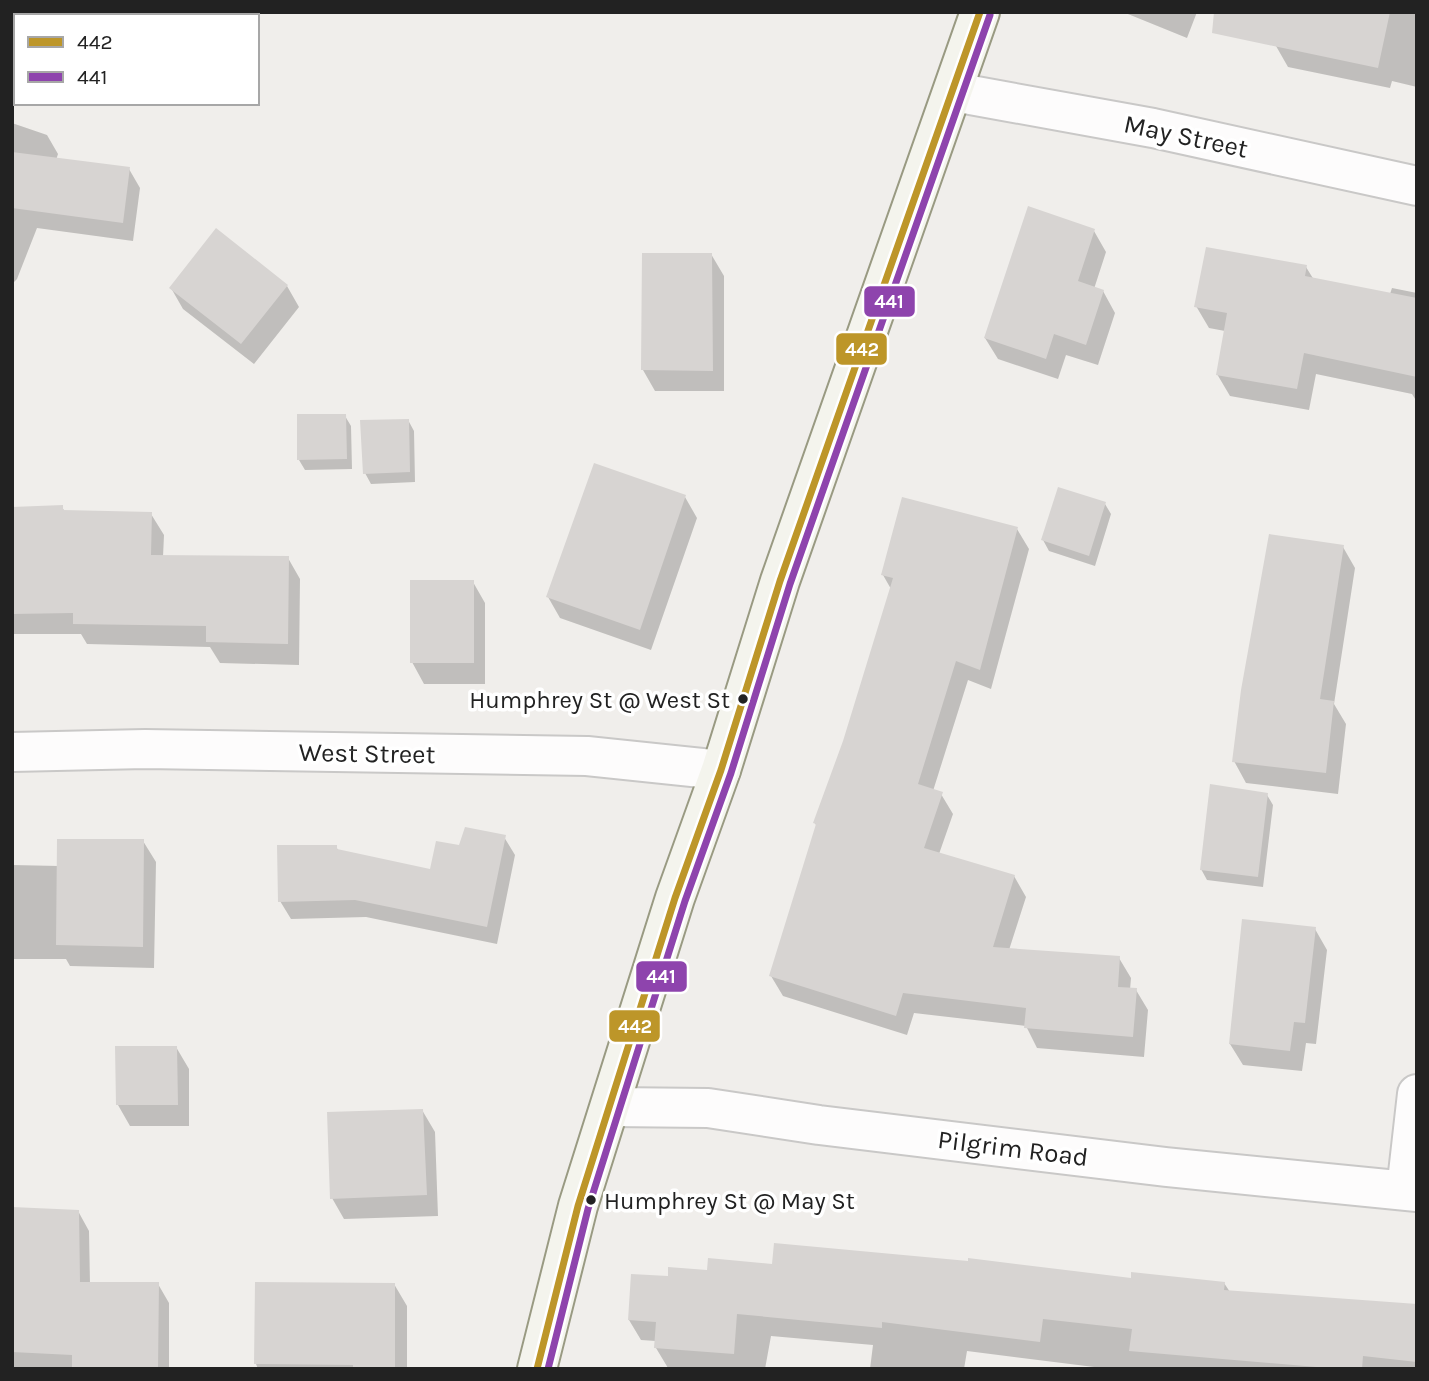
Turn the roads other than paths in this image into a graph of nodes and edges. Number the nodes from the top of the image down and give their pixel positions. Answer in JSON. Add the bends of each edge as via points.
{"nodes":[{"id":1,"x":980,"y":12,"type":"edge"},
{"id":2,"x":954,"y":92,"type":"junction"},
{"id":3,"x":1417,"y":186,"type":"edge"},
{"id":4,"x":12,"y":752,"type":"edge"},
{"id":5,"x":721,"y":770,"type":"junction"},
{"id":6,"x":1417,"y":1094,"type":"edge"},
{"id":7,"x":610,"y":1107,"type":"junction"},
{"id":8,"x":1411,"y":1191,"type":"edge"},
{"id":9,"x":537,"y":1369,"type":"edge"}],
"edges":[{"from":1,"to":2,"type":"main road"},
{"from":2,"to":3,"type":"street","name":"May Street","via":[[1153,128]]},
{"from":2,"to":5,"type":"main road","via":[[780,580]]},
{"from":4,"to":5,"type":"street","name":"West Street","via":[[145,749],[587,756]]},
{"from":5,"to":7,"type":"main road","via":[[675,898]]},
{"from":6,"to":8,"type":"street"},
{"from":7,"to":8,"type":"street","name":"Pilgrim Road","via":[[708,1108],[1166,1167]]},
{"from":7,"to":9,"type":"main road","via":[[578,1206]]}]}
